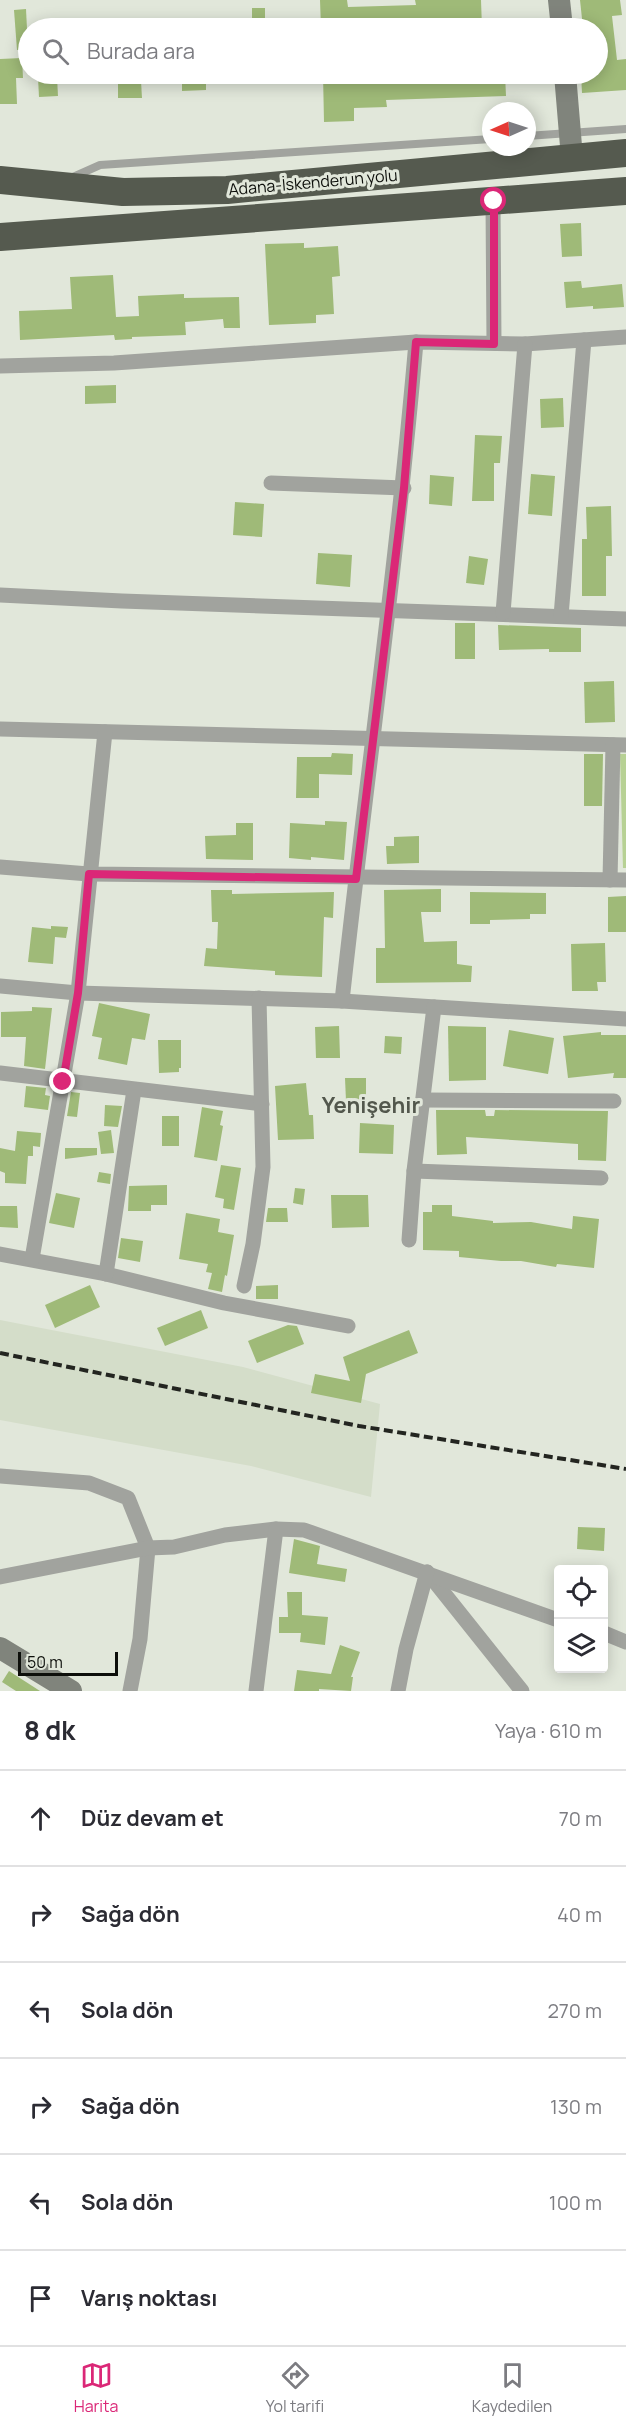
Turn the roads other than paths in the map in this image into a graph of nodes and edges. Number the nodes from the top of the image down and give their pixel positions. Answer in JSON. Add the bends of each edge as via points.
{"nodes":[{"id":1,"x":559,"y":0,"type":"edge"},
{"id":2,"x":561,"y":18,"type":"edge"},
{"id":3,"x":566,"y":84,"type":"edge"},
{"id":4,"x":626,"y":129,"type":"edge"},
{"id":5,"x":536,"y":138,"type":"edge"},
{"id":6,"x":482,"y":140,"type":"edge"},
{"id":7,"x":571,"y":146,"type":"junction"},
{"id":8,"x":626,"y":153,"type":"edge"},
{"id":9,"x":0,"y":180,"type":"edge"},
{"id":10,"x":53,"y":185,"type":"junction"},
{"id":11,"x":626,"y":191,"type":"edge"},
{"id":12,"x":494,"y":201,"type":"junction"},
{"id":13,"x":0,"y":237,"type":"edge"},
{"id":14,"x":626,"y":337,"type":"edge"},
{"id":15,"x":584,"y":340,"type":"junction"},
{"id":16,"x":416,"y":342,"type":"junction"},
{"id":17,"x":494,"y":344,"type":"junction"},
{"id":18,"x":525,"y":344,"type":"junction"},
{"id":19,"x":0,"y":366,"type":"edge"},
{"id":20,"x":271,"y":483,"type":"dead end"},
{"id":21,"x":404,"y":488,"type":"junction"},
{"id":22,"x":0,"y":595,"type":"edge"},
{"id":23,"x":389,"y":610,"type":"junction"},
{"id":24,"x":502,"y":613,"type":"junction"},
{"id":25,"x":561,"y":616,"type":"junction"},
{"id":26,"x":626,"y":619,"type":"edge"},
{"id":27,"x":0,"y":729,"type":"edge"},
{"id":28,"x":105,"y":732,"type":"junction"},
{"id":29,"x":372,"y":739,"type":"junction"},
{"id":30,"x":620,"y":745,"type":"edge"},
{"id":31,"x":0,"y":867,"type":"edge"},
{"id":32,"x":89,"y":874,"type":"junction"},
{"id":33,"x":356,"y":879,"type":"junction"},
{"id":34,"x":610,"y":880,"type":"junction"},
{"id":35,"x":626,"y":880,"type":"edge"},
{"id":36,"x":0,"y":986,"type":"edge"},
{"id":37,"x":78,"y":993,"type":"junction"},
{"id":38,"x":260,"y":998,"type":"junction"},
{"id":39,"x":342,"y":1001,"type":"junction"},
{"id":40,"x":434,"y":1007,"type":"junction"},
{"id":41,"x":626,"y":1019,"type":"edge"},
{"id":42,"x":0,"y":1073,"type":"edge"},
{"id":43,"x":63,"y":1082,"type":"junction"},
{"id":44,"x":134,"y":1090,"type":"junction"},
{"id":45,"x":423,"y":1100,"type":"junction"},
{"id":46,"x":614,"y":1101,"type":"dead end"},
{"id":47,"x":262,"y":1104,"type":"junction"},
{"id":48,"x":414,"y":1171,"type":"junction"},
{"id":49,"x":601,"y":1178,"type":"dead end"},
{"id":50,"x":409,"y":1240,"type":"dead end"},
{"id":51,"x":0,"y":1254,"type":"edge"},
{"id":52,"x":32,"y":1259,"type":"junction"},
{"id":53,"x":106,"y":1274,"type":"junction"},
{"id":54,"x":244,"y":1286,"type":"dead end"},
{"id":55,"x":348,"y":1326,"type":"dead end"},
{"id":56,"x":0,"y":1476,"type":"edge"},
{"id":57,"x":276,"y":1529,"type":"junction"},
{"id":58,"x":148,"y":1548,"type":"junction"},
{"id":59,"x":428,"y":1572,"type":"junction"},
{"id":60,"x":0,"y":1577,"type":"edge"},
{"id":61,"x":555,"y":1619,"type":"edge"},
{"id":62,"x":608,"y":1635,"type":"edge"},
{"id":63,"x":626,"y":1642,"type":"edge"},
{"id":64,"x":0,"y":1648,"type":"edge"},
{"id":65,"x":71,"y":1691,"type":"edge"},
{"id":66,"x":130,"y":1691,"type":"edge"},
{"id":67,"x":256,"y":1691,"type":"edge"},
{"id":68,"x":398,"y":1691,"type":"edge"},
{"id":69,"x":522,"y":1691,"type":"edge"}],
"edges":[{"from":1,"to":2,"type":"street"},
{"from":3,"to":7,"type":"street"},
{"from":4,"to":7,"type":"lane"},
{"from":5,"to":7,"type":"lane"},
{"from":6,"to":10,"type":"lane","via":[[100,165]]},
{"from":7,"to":8,"type":"highway","name":"Adana-İskenderun yolu"},
{"from":7,"to":10,"type":"highway","name":"Adana-İskenderun yolu","via":[[227,190],[123,192]]},
{"from":9,"to":10,"type":"highway","name":"Adana-İskenderun yolu"},
{"from":11,"to":12,"type":"highway"},
{"from":12,"to":13,"type":"highway"},
{"from":12,"to":17,"type":"street"},
{"from":14,"to":15,"type":"street"},
{"from":15,"to":18,"type":"street"},
{"from":15,"to":25,"type":"street"},
{"from":16,"to":17,"type":"street"},
{"from":16,"to":19,"type":"street","via":[[114,363]]},
{"from":16,"to":21,"type":"street"},
{"from":17,"to":18,"type":"street"},
{"from":18,"to":24,"type":"street"},
{"from":20,"to":21,"type":"street"},
{"from":21,"to":23,"type":"street"},
{"from":22,"to":23,"type":"street"},
{"from":23,"to":24,"type":"street"},
{"from":23,"to":29,"type":"street"},
{"from":24,"to":25,"type":"street"},
{"from":25,"to":26,"type":"street"},
{"from":27,"to":28,"type":"street"},
{"from":28,"to":29,"type":"street"},
{"from":28,"to":32,"type":"street"},
{"from":29,"to":30,"type":"street"},
{"from":29,"to":33,"type":"street"},
{"from":30,"to":34,"type":"street"},
{"from":31,"to":32,"type":"street"},
{"from":32,"to":33,"type":"street"},
{"from":32,"to":37,"type":"street"},
{"from":33,"to":34,"type":"street"},
{"from":33,"to":39,"type":"street"},
{"from":34,"to":35,"type":"street"},
{"from":36,"to":37,"type":"street"},
{"from":37,"to":38,"type":"street"},
{"from":37,"to":43,"type":"street"},
{"from":38,"to":39,"type":"street"},
{"from":38,"to":47,"type":"street"},
{"from":39,"to":40,"type":"street"},
{"from":40,"to":41,"type":"street"},
{"from":40,"to":45,"type":"street"},
{"from":42,"to":43,"type":"street"},
{"from":43,"to":44,"type":"street"},
{"from":43,"to":52,"type":"street"},
{"from":44,"to":47,"type":"street"},
{"from":44,"to":53,"type":"street"},
{"from":45,"to":46,"type":"street"},
{"from":45,"to":48,"type":"street"},
{"from":47,"to":54,"type":"street","via":[[263,1167]]},
{"from":48,"to":49,"type":"street"},
{"from":48,"to":50,"type":"street"},
{"from":51,"to":52,"type":"street"},
{"from":52,"to":53,"type":"street"},
{"from":53,"to":55,"type":"street","via":[[224,1303]]},
{"from":56,"to":58,"type":"street","via":[[89,1483],[128,1498]]},
{"from":57,"to":58,"type":"street"},
{"from":57,"to":59,"type":"street","via":[[304,1530]]},
{"from":57,"to":67,"type":"street"},
{"from":58,"to":60,"type":"street"},
{"from":58,"to":66,"type":"street","via":[[140,1639]]},
{"from":59,"to":61,"type":"street"},
{"from":59,"to":68,"type":"street"},
{"from":59,"to":69,"type":"street"},
{"from":62,"to":63,"type":"street"},
{"from":64,"to":65,"type":"street"}]}
